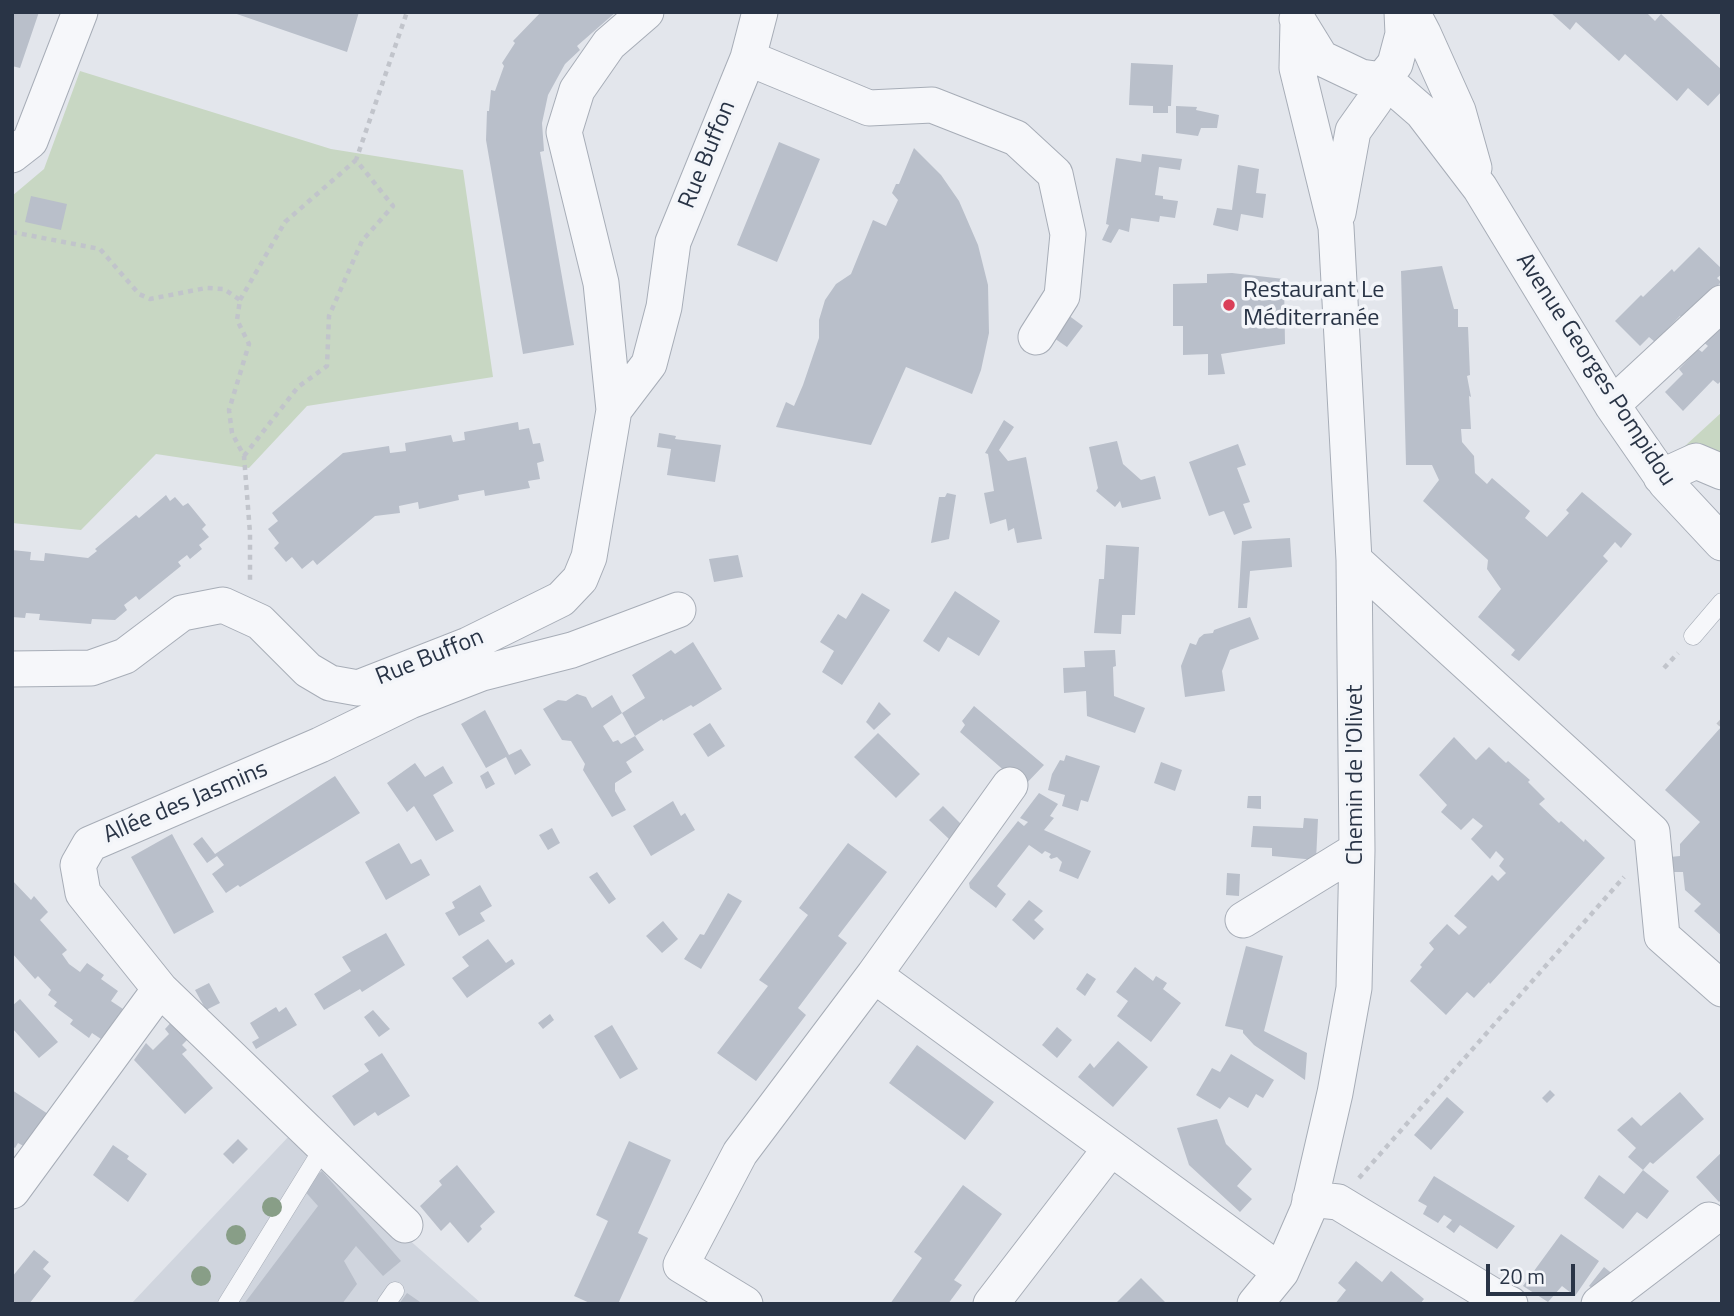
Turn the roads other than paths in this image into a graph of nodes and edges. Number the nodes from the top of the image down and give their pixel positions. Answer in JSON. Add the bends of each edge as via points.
{"nodes":[{"id":1,"x":80,"y":12,"type":"edge"},
{"id":2,"x":646,"y":12,"type":"edge"},
{"id":3,"x":760,"y":12,"type":"edge"},
{"id":4,"x":1402,"y":12,"type":"edge"},
{"id":5,"x":1412,"y":12,"type":"edge"},
{"id":6,"x":1297,"y":17,"type":"edge"},
{"id":7,"x":748,"y":58,"type":"junction"},
{"id":8,"x":1383,"y":80,"type":"junction"},
{"id":9,"x":12,"y":155,"type":"edge"},
{"id":10,"x":1480,"y":188,"type":"junction"},
{"id":11,"x":1336,"y":227,"type":"junction"},
{"id":12,"x":1722,"y":303,"type":"edge"},
{"id":13,"x":1037,"y":337,"type":"dead end"},
{"id":14,"x":1612,"y":405,"type":"junction"},
{"id":15,"x":614,"y":410,"type":"junction"},
{"id":16,"x":1722,"y":472,"type":"edge"},
{"id":17,"x":1661,"y":477,"type":"junction"},
{"id":18,"x":1722,"y":543,"type":"edge"},
{"id":19,"x":1354,"y":560,"type":"junction"},
{"id":20,"x":1722,"y":602,"type":"edge"},
{"id":21,"x":678,"y":610,"type":"dead end"},
{"id":22,"x":1693,"y":636,"type":"dead end"},
{"id":23,"x":12,"y":669,"type":"edge"},
{"id":24,"x":1010,"y":785,"type":"dead end"},
{"id":25,"x":1357,"y":850,"type":"junction"},
{"id":26,"x":1243,"y":920,"type":"dead end"},
{"id":27,"x":874,"y":975,"type":"junction"},
{"id":28,"x":160,"y":989,"type":"junction"},
{"id":29,"x":1722,"y":989,"type":"edge"},
{"id":30,"x":324,"y":1147,"type":"junction"},
{"id":31,"x":1111,"y":1148,"type":"junction"},
{"id":32,"x":12,"y":1191,"type":"edge"},
{"id":33,"x":1324,"y":1200,"type":"junction"},
{"id":34,"x":1709,"y":1220,"type":"dead end"},
{"id":35,"x":405,"y":1225,"type":"dead end"},
{"id":36,"x":1281,"y":1272,"type":"junction"},
{"id":37,"x":227,"y":1304,"type":"edge"},
{"id":38,"x":745,"y":1304,"type":"edge"},
{"id":39,"x":991,"y":1304,"type":"edge"},
{"id":40,"x":1255,"y":1304,"type":"edge"},
{"id":41,"x":1510,"y":1304,"type":"edge"},
{"id":42,"x":1599,"y":1304,"type":"edge"}],
"edges":[{"from":1,"to":9,"type":"street","via":[[30,141]]},
{"from":2,"to":15,"type":"street","name":"Rue Buffon","via":[[609,44],[577,90],[564,132],[601,283]]},
{"from":3,"to":7,"type":"street","name":"Rue Buffon"},
{"from":4,"to":8,"type":"street","name":"Chemin de l'Olivet","via":[[1398,54]]},
{"from":5,"to":10,"type":"street","name":"Avenue Georges Pompidou","via":[[1458,111]]},
{"from":6,"to":8,"type":"street","via":[[1321,58],[1361,77]]},
{"from":6,"to":11,"type":"street","name":"Chemin de l'Olivet","via":[[1297,68]]},
{"from":7,"to":13,"type":"street","via":[[869,108],[932,105],[1016,138],[1055,174],[1068,234],[1062,296]]},
{"from":7,"to":15,"type":"street","name":"Rue Buffon","via":[[673,242],[664,307],[649,364]]},
{"from":8,"to":10,"type":"street","name":"Avenue Georges Pompidou","via":[[1422,112]]},
{"from":8,"to":11,"type":"street","name":"Chemin de l'Olivet","via":[[1353,131]]},
{"from":10,"to":14,"type":"street","name":"Avenue Georges Pompidou"},
{"from":11,"to":19,"type":"street","name":"Chemin de l'Olivet"},
{"from":12,"to":14,"type":"street"},
{"from":14,"to":17,"type":"street","name":"Avenue Georges Pompidou"},
{"from":15,"to":23,"type":"street","name":"Rue Buffon","via":[[589,557],[580,579],[561,599],[468,645],[358,688],[319,677],[260,622],[223,605],[182,613],[125,656],[91,668]]},
{"from":16,"to":17,"type":"street","via":[[1696,461]]},
{"from":17,"to":18,"type":"street","name":"Avenue Georges Pompidou"},
{"from":19,"to":25,"type":"street","name":"Chemin de l'Olivet"},
{"from":19,"to":29,"type":"street","via":[[1652,832],[1661,936]]},
{"from":20,"to":22,"type":"lane"},
{"from":21,"to":28,"type":"street","name":"Allée des Jasmins","via":[[572,650],[482,673],[410,701],[90,844],[78,865],[83,893]]},
{"from":24,"to":27,"type":"street"},
{"from":25,"to":26,"type":"street"},
{"from":25,"to":33,"type":"street","name":"Chemin de l'Olivet","via":[[1354,988],[1335,1093]]},
{"from":27,"to":31,"type":"street"},
{"from":27,"to":38,"type":"street","via":[[740,1153],[681,1265]]},
{"from":28,"to":30,"type":"street","name":"Allée des Jasmins"},
{"from":28,"to":32,"type":"street"},
{"from":30,"to":35,"type":"street","name":"Allée des Jasmins"},
{"from":30,"to":37,"type":"lane"},
{"from":31,"to":36,"type":"street"},
{"from":31,"to":39,"type":"street"},
{"from":33,"to":36,"type":"street","name":"Chemin de l'Olivet","via":[[1299,1232]]},
{"from":33,"to":41,"type":"street"},
{"from":34,"to":42,"type":"street"},
{"from":36,"to":40,"type":"street","name":"Chemin de l'Olivet"}]}
